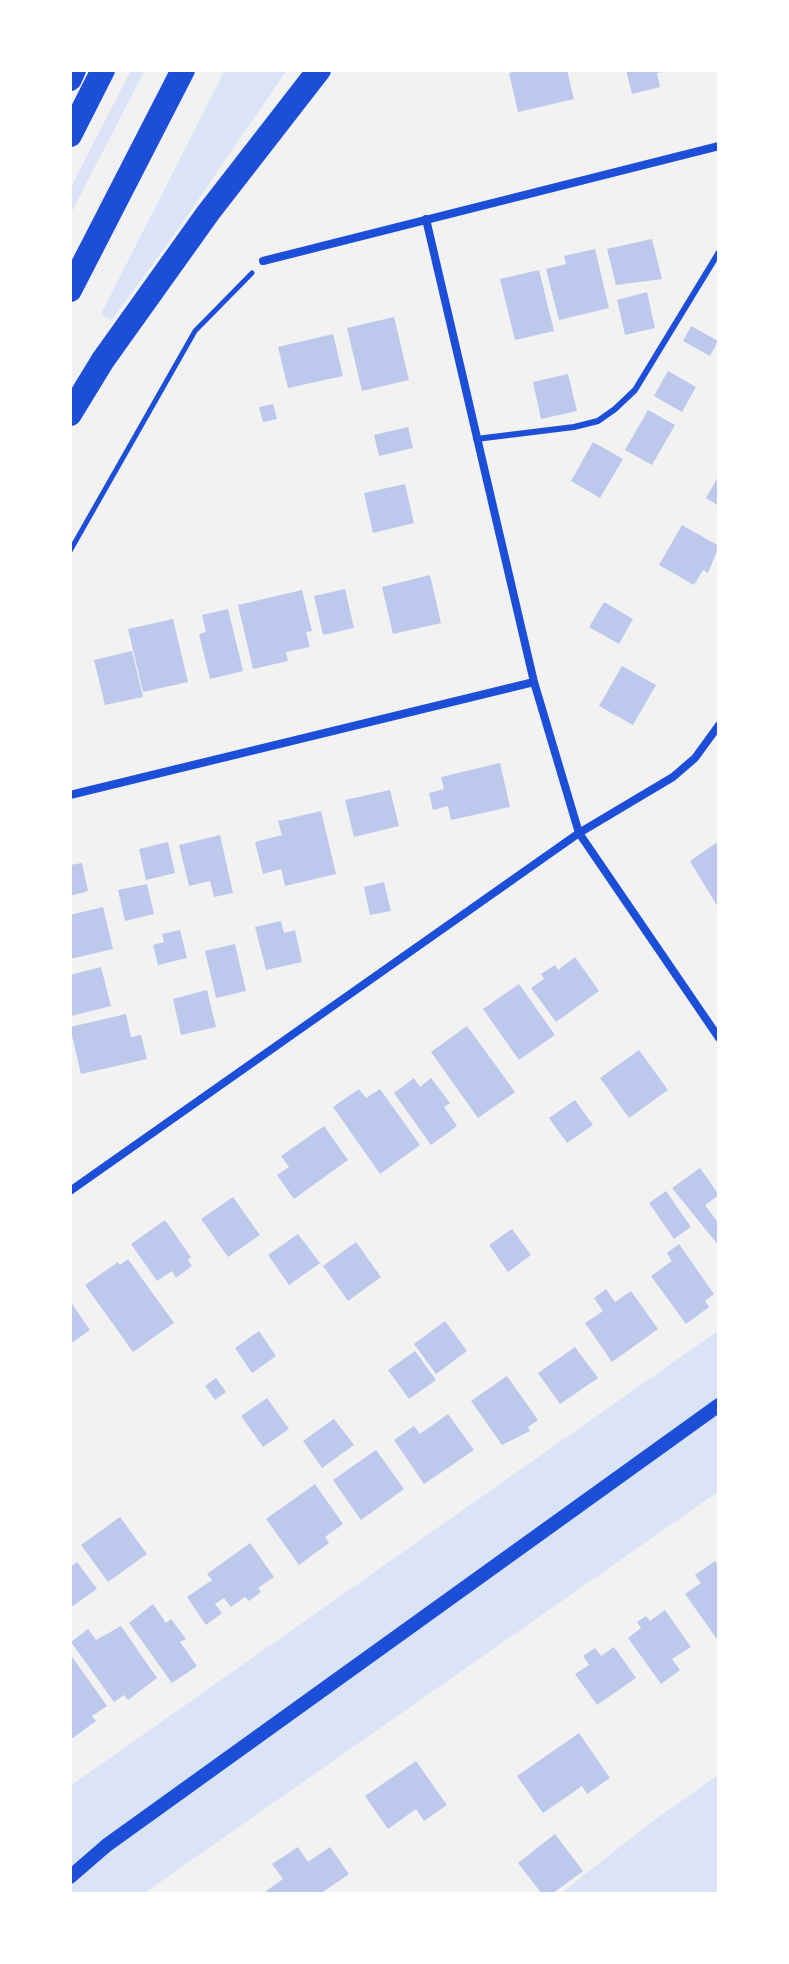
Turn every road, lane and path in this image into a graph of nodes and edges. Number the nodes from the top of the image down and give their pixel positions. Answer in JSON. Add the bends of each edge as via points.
{"nodes":[{"id":1,"x":74,"y":70,"type":"edge"},
{"id":2,"x":103,"y":70,"type":"edge"},
{"id":3,"x":183,"y":70,"type":"edge"},
{"id":4,"x":319,"y":70,"type":"edge"},
{"id":5,"x":70,"y":79,"type":"edge"},
{"id":6,"x":70,"y":135,"type":"edge"},
{"id":7,"x":719,"y":146,"type":"edge"},
{"id":8,"x":426,"y":219,"type":"junction"},
{"id":9,"x":719,"y":252,"type":"edge"},
{"id":10,"x":263,"y":261,"type":"joint"},
{"id":11,"x":70,"y":290,"type":"edge"},
{"id":12,"x":70,"y":414,"type":"edge"},
{"id":13,"x":476,"y":439,"type":"junction"},
{"id":14,"x":70,"y":551,"type":"edge"},
{"id":15,"x":534,"y":682,"type":"junction"},
{"id":16,"x":719,"y":725,"type":"edge"},
{"id":17,"x":70,"y":795,"type":"edge"},
{"id":18,"x":579,"y":833,"type":"junction"},
{"id":19,"x":719,"y":1038,"type":"edge"},
{"id":20,"x":70,"y":1191,"type":"edge"},
{"id":21,"x":719,"y":1405,"type":"edge"},
{"id":22,"x":70,"y":1877,"type":"edge"}],
"edges":[{"from":1,"to":5,"type":"highway"},
{"from":2,"to":6,"type":"highway"},
{"from":3,"to":11,"type":"highway"},
{"from":4,"to":12,"type":"highway","via":[[208,213]]},
{"from":7,"to":8,"type":"street"},
{"from":8,"to":10,"type":"street"},
{"from":8,"to":13,"type":"street"},
{"from":9,"to":13,"type":"lane","via":[[635,390],[615,409],[598,421],[574,427]]},
{"from":10,"to":14,"type":"path","via":[[195,331]]},
{"from":13,"to":15,"type":"street"},
{"from":15,"to":17,"type":"street"},
{"from":15,"to":18,"type":"street"},
{"from":16,"to":18,"type":"street","via":[[673,777]]},
{"from":18,"to":19,"type":"street"},
{"from":18,"to":20,"type":"street"},
{"from":21,"to":22,"type":"street","via":[[107,1845]]}]}
